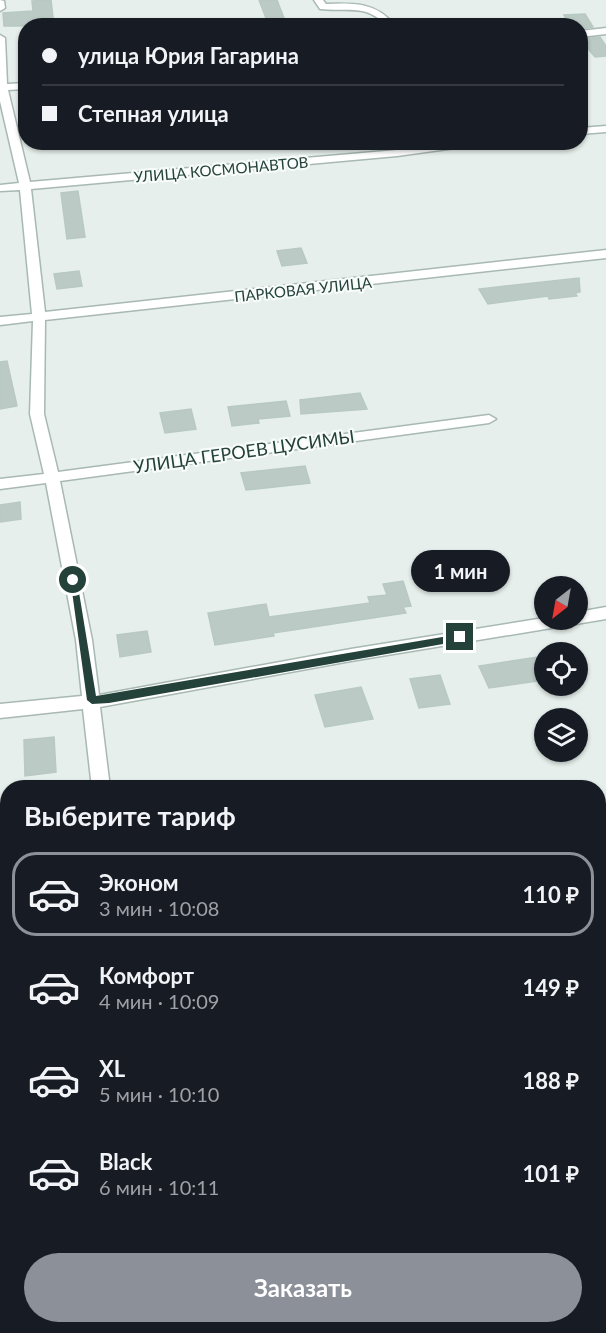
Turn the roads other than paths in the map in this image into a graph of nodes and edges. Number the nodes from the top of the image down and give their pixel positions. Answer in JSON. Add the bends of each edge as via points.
{"nodes":[{"id":1,"x":318,"y":0,"type":"edge"},
{"id":2,"x":0,"y":1,"type":"edge"},
{"id":3,"x":0,"y":8,"type":"edge"},
{"id":4,"x":386,"y":18,"type":"edge"},
{"id":5,"x":606,"y":32,"type":"edge"},
{"id":6,"x":588,"y":33,"type":"edge"},
{"id":7,"x":0,"y":38,"type":"edge"},
{"id":8,"x":18,"y":87,"type":"edge"},
{"id":9,"x":1,"y":88,"type":"edge"},
{"id":10,"x":606,"y":129,"type":"edge"},
{"id":11,"x":588,"y":130,"type":"edge"},
{"id":12,"x":419,"y":150,"type":"edge"},
{"id":13,"x":25,"y":186,"type":"junction"},
{"id":14,"x":0,"y":189,"type":"edge"},
{"id":15,"x":606,"y":254,"type":"edge"},
{"id":16,"x":39,"y":316,"type":"junction"},
{"id":17,"x":0,"y":321,"type":"edge"},
{"id":18,"x":489,"y":419,"type":"dead end"},
{"id":19,"x":52,"y":477,"type":"junction"},
{"id":20,"x":0,"y":484,"type":"edge"},
{"id":21,"x":606,"y":613,"type":"edge"},
{"id":22,"x":588,"y":616,"type":"edge"},
{"id":23,"x":534,"y":626,"type":"edge"},
{"id":24,"x":92,"y":700,"type":"junction"},
{"id":25,"x":0,"y":711,"type":"edge"},
{"id":26,"x":100,"y":780,"type":"edge"}],
"edges":[{"from":1,"to":4,"type":"street","via":[[323,7],[362,6]]},
{"from":2,"to":3,"type":"street"},
{"from":5,"to":6,"type":"street"},
{"from":7,"to":9,"type":"street"},
{"from":8,"to":9,"type":"street"},
{"from":9,"to":13,"type":"street"},
{"from":10,"to":11,"type":"street"},
{"from":12,"to":13,"type":"street","name":"УЛИЦА КОСМОНАВТОВ"},
{"from":13,"to":14,"type":"street","name":"УЛИЦА КОСМОНАВТОВ"},
{"from":13,"to":16,"type":"street"},
{"from":15,"to":16,"type":"street","name":"ПАРКОВАЯ УЛИЦА"},
{"from":16,"to":17,"type":"street","name":"ПАРКОВАЯ УЛИЦА"},
{"from":16,"to":19,"type":"street","via":[[37,414]]},
{"from":18,"to":19,"type":"street","name":"УЛИЦА ГЕРОЕВ ЦУСИМЫ"},
{"from":19,"to":20,"type":"street","name":"УЛИЦА ГЕРОЕВ ЦУСИМЫ"},
{"from":19,"to":24,"type":"street"},
{"from":21,"to":22,"type":"street"},
{"from":23,"to":24,"type":"street"},
{"from":24,"to":25,"type":"street"},
{"from":24,"to":26,"type":"street"}]}
